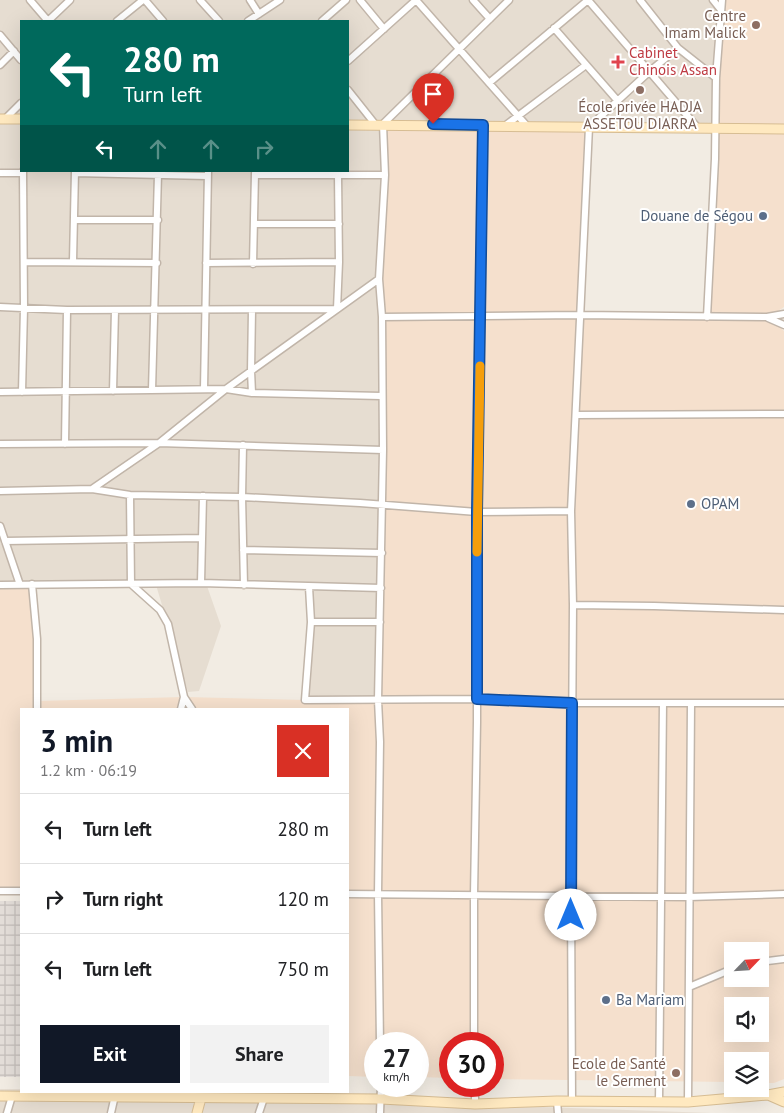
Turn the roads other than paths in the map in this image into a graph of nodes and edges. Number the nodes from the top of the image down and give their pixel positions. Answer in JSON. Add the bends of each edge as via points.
{"nodes":[{"id":1,"x":30,"y":0,"type":"edge"},
{"id":2,"x":70,"y":0,"type":"edge"},
{"id":3,"x":144,"y":0,"type":"edge"},
{"id":4,"x":200,"y":0,"type":"edge"},
{"id":5,"x":250,"y":0,"type":"edge"},
{"id":6,"x":280,"y":0,"type":"edge"},
{"id":7,"x":346,"y":0,"type":"edge"},
{"id":8,"x":360,"y":0,"type":"edge"},
{"id":9,"x":416,"y":0,"type":"edge"},
{"id":10,"x":473,"y":0,"type":"edge"},
{"id":11,"x":509,"y":0,"type":"edge"},
{"id":12,"x":588,"y":0,"type":"edge"},
{"id":13,"x":640,"y":0,"type":"edge"},
{"id":14,"x":713,"y":0,"type":"edge"},
{"id":15,"x":722,"y":0,"type":"edge"},
{"id":16,"x":721,"y":10,"type":"junction"},
{"id":17,"x":259,"y":14,"type":"junction"},
{"id":18,"x":490,"y":19,"type":"junction"},
{"id":19,"x":47,"y":20,"type":"edge"},
{"id":20,"x":49,"y":20,"type":"edge"},
{"id":21,"x":118,"y":20,"type":"edge"},
{"id":22,"x":162,"y":20,"type":"edge"},
{"id":23,"x":218,"y":20,"type":"edge"},
{"id":24,"x":250,"y":20,"type":"edge"},
{"id":25,"x":323,"y":20,"type":"edge"},
{"id":26,"x":384,"y":28,"type":"junction"},
{"id":27,"x":554,"y":28,"type":"junction"},
{"id":28,"x":0,"y":36,"type":"edge"},
{"id":29,"x":459,"y":48,"type":"junction"},
{"id":30,"x":678,"y":48,"type":"junction"},
{"id":31,"x":14,"y":51,"type":"junction"},
{"id":32,"x":20,"y":59,"type":"edge"},
{"id":33,"x":349,"y":60,"type":"edge"},
{"id":34,"x":0,"y":65,"type":"edge"},
{"id":35,"x":586,"y":65,"type":"junction"},
{"id":36,"x":650,"y":71,"type":"junction"},
{"id":37,"x":716,"y":78,"type":"junction"},
{"id":38,"x":489,"y":83,"type":"junction"},
{"id":39,"x":349,"y":91,"type":"edge"},
{"id":40,"x":617,"y":100,"type":"junction"},
{"id":41,"x":20,"y":104,"type":"edge"},
{"id":42,"x":519,"y":116,"type":"junction"},
{"id":43,"x":2,"y":119,"type":"edge"},
{"id":44,"x":20,"y":119,"type":"edge"},
{"id":45,"x":379,"y":124,"type":"junction"},
{"id":46,"x":349,"y":125,"type":"edge"},
{"id":47,"x":483,"y":125,"type":"junction"},
{"id":48,"x":506,"y":125,"type":"junction"},
{"id":49,"x":527,"y":126,"type":"junction"},
{"id":50,"x":589,"y":127,"type":"junction"},
{"id":51,"x":697,"y":127,"type":"junction"},
{"id":52,"x":716,"y":129,"type":"junction"},
{"id":53,"x":784,"y":129,"type":"edge"},
{"id":54,"x":23,"y":172,"type":"edge"},
{"id":55,"x":75,"y":172,"type":"edge"},
{"id":56,"x":0,"y":173,"type":"edge"},
{"id":57,"x":208,"y":173,"type":"edge"},
{"id":58,"x":255,"y":173,"type":"edge"},
{"id":59,"x":158,"y":174,"type":"junction"},
{"id":60,"x":338,"y":175,"type":"junction"},
{"id":61,"x":385,"y":175,"type":"junction"},
{"id":62,"x":75,"y":220,"type":"junction"},
{"id":63,"x":158,"y":220,"type":"junction"},
{"id":64,"x":254,"y":224,"type":"junction"},
{"id":65,"x":339,"y":224,"type":"junction"},
{"id":66,"x":73,"y":261,"type":"junction"},
{"id":67,"x":25,"y":262,"type":"junction"},
{"id":68,"x":339,"y":262,"type":"junction"},
{"id":69,"x":157,"y":263,"type":"junction"},
{"id":70,"x":206,"y":263,"type":"junction"},
{"id":71,"x":253,"y":264,"type":"junction"},
{"id":72,"x":379,"y":279,"type":"junction"},
{"id":73,"x":0,"y":307,"type":"edge"},
{"id":74,"x":24,"y":308,"type":"junction"},
{"id":75,"x":336,"y":309,"type":"junction"},
{"id":76,"x":67,"y":310,"type":"junction"},
{"id":77,"x":114,"y":310,"type":"junction"},
{"id":78,"x":156,"y":310,"type":"junction"},
{"id":79,"x":204,"y":310,"type":"junction"},
{"id":80,"x":252,"y":310,"type":"junction"},
{"id":81,"x":784,"y":314,"type":"edge"},
{"id":82,"x":579,"y":315,"type":"junction"},
{"id":83,"x":481,"y":316,"type":"junction"},
{"id":84,"x":382,"y":317,"type":"junction"},
{"id":85,"x":706,"y":317,"type":"junction"},
{"id":86,"x":767,"y":317,"type":"junction"},
{"id":87,"x":784,"y":325,"type":"edge"},
{"id":88,"x":251,"y":371,"type":"junction"},
{"id":89,"x":204,"y":389,"type":"junction"},
{"id":90,"x":226,"y":389,"type":"junction"},
{"id":91,"x":152,"y":390,"type":"junction"},
{"id":92,"x":66,"y":391,"type":"junction"},
{"id":93,"x":113,"y":391,"type":"junction"},
{"id":94,"x":0,"y":392,"type":"edge"},
{"id":95,"x":22,"y":392,"type":"junction"},
{"id":96,"x":252,"y":393,"type":"junction"},
{"id":97,"x":381,"y":396,"type":"junction"},
{"id":98,"x":784,"y":414,"type":"edge"},
{"id":99,"x":576,"y":415,"type":"junction"},
{"id":100,"x":159,"y":443,"type":"junction"},
{"id":101,"x":0,"y":444,"type":"edge"},
{"id":102,"x":65,"y":444,"type":"junction"},
{"id":103,"x":243,"y":445,"type":"junction"},
{"id":104,"x":383,"y":450,"type":"junction"},
{"id":105,"x":92,"y":489,"type":"junction"},
{"id":106,"x":0,"y":491,"type":"edge"},
{"id":107,"x":130,"y":495,"type":"junction"},
{"id":108,"x":203,"y":496,"type":"junction"},
{"id":109,"x":242,"y":497,"type":"junction"},
{"id":110,"x":382,"y":504,"type":"junction"},
{"id":111,"x":571,"y":511,"type":"junction"},
{"id":112,"x":477,"y":512,"type":"junction"},
{"id":113,"x":0,"y":526,"type":"edge"},
{"id":114,"x":202,"y":538,"type":"junction"},
{"id":115,"x":130,"y":540,"type":"junction"},
{"id":116,"x":5,"y":541,"type":"junction"},
{"id":117,"x":243,"y":550,"type":"junction"},
{"id":118,"x":382,"y":553,"type":"junction"},
{"id":119,"x":201,"y":583,"type":"junction"},
{"id":120,"x":32,"y":584,"type":"junction"},
{"id":121,"x":130,"y":584,"type":"junction"},
{"id":122,"x":0,"y":585,"type":"edge"},
{"id":123,"x":20,"y":585,"type":"junction"},
{"id":124,"x":244,"y":585,"type":"junction"},
{"id":125,"x":309,"y":587,"type":"junction"},
{"id":126,"x":381,"y":588,"type":"junction"},
{"id":127,"x":573,"y":605,"type":"junction"},
{"id":128,"x":784,"y":610,"type":"edge"},
{"id":129,"x":310,"y":622,"type":"junction"},
{"id":130,"x":380,"y":622,"type":"junction"},
{"id":131,"x":184,"y":697,"type":"junction"},
{"id":132,"x":477,"y":699,"type":"junction"},
{"id":133,"x":378,"y":700,"type":"junction"},
{"id":134,"x":572,"y":703,"type":"junction"},
{"id":135,"x":663,"y":703,"type":"junction"},
{"id":136,"x":784,"y":703,"type":"edge"},
{"id":137,"x":691,"y":704,"type":"junction"},
{"id":138,"x":37,"y":708,"type":"edge"},
{"id":139,"x":181,"y":708,"type":"edge"},
{"id":140,"x":191,"y":708,"type":"edge"},
{"id":141,"x":0,"y":891,"type":"edge"},
{"id":142,"x":20,"y":891,"type":"edge"},
{"id":143,"x":349,"y":894,"type":"edge"},
{"id":144,"x":378,"y":894,"type":"junction"},
{"id":145,"x":784,"y":894,"type":"edge"},
{"id":146,"x":474,"y":895,"type":"junction"},
{"id":147,"x":570,"y":896,"type":"junction"},
{"id":148,"x":661,"y":897,"type":"junction"},
{"id":149,"x":689,"y":897,"type":"junction"},
{"id":150,"x":784,"y":959,"type":"edge"},
{"id":151,"x":769,"y":961,"type":"edge"},
{"id":152,"x":724,"y":972,"type":"edge"},
{"id":153,"x":689,"y":986,"type":"junction"},
{"id":154,"x":380,"y":1032,"type":"edge"},
{"id":155,"x":474,"y":1032,"type":"edge"},
{"id":156,"x":784,"y":1092,"type":"edge"},
{"id":157,"x":36,"y":1094,"type":"edge"},
{"id":158,"x":116,"y":1094,"type":"edge"},
{"id":159,"x":769,"y":1095,"type":"edge"},
{"id":160,"x":769,"y":1095,"type":"edge"},
{"id":161,"x":0,"y":1096,"type":"edge"},
{"id":162,"x":12,"y":1096,"type":"junction"},
{"id":163,"x":475,"y":1097,"type":"edge"},
{"id":164,"x":745,"y":1097,"type":"edge"},
{"id":165,"x":201,"y":1098,"type":"junction"},
{"id":166,"x":264,"y":1098,"type":"junction"},
{"id":167,"x":381,"y":1099,"type":"junction"},
{"id":168,"x":558,"y":1101,"type":"junction"},
{"id":169,"x":572,"y":1101,"type":"junction"},
{"id":170,"x":659,"y":1102,"type":"junction"},
{"id":171,"x":688,"y":1102,"type":"junction"},
{"id":172,"x":784,"y":1102,"type":"edge"},
{"id":173,"x":475,"y":1104,"type":"junction"},
{"id":174,"x":7,"y":1113,"type":"edge"},
{"id":175,"x":111,"y":1113,"type":"edge"},
{"id":176,"x":196,"y":1113,"type":"edge"},
{"id":177,"x":259,"y":1113,"type":"edge"},
{"id":178,"x":380,"y":1113,"type":"edge"},
{"id":179,"x":558,"y":1113,"type":"edge"}],
"edges":[{"from":1,"to":19,"type":"street"},
{"from":2,"to":20,"type":"street"},
{"from":3,"to":21,"type":"street"},
{"from":3,"to":22,"type":"street"},
{"from":4,"to":23,"type":"street"},
{"from":5,"to":17,"type":"street"},
{"from":6,"to":17,"type":"street"},
{"from":7,"to":25,"type":"street"},
{"from":8,"to":26,"type":"street"},
{"from":9,"to":26,"type":"street"},
{"from":9,"to":29,"type":"street"},
{"from":10,"to":18,"type":"street"},
{"from":11,"to":18,"type":"street"},
{"from":12,"to":27,"type":"street"},
{"from":12,"to":36,"type":"street"},
{"from":13,"to":30,"type":"street"},
{"from":14,"to":16,"type":"street"},
{"from":15,"to":16,"type":"street"},
{"from":16,"to":37,"type":"street"},
{"from":17,"to":24,"type":"street"},
{"from":18,"to":29,"type":"street"},
{"from":26,"to":33,"type":"street"},
{"from":27,"to":35,"type":"street"},
{"from":27,"to":38,"type":"street"},
{"from":28,"to":31,"type":"street"},
{"from":29,"to":38,"type":"street"},
{"from":29,"to":45,"type":"street"},
{"from":30,"to":36,"type":"street"},
{"from":30,"to":37,"type":"street"},
{"from":31,"to":32,"type":"street"},
{"from":31,"to":34,"type":"street"},
{"from":35,"to":40,"type":"street"},
{"from":35,"to":42,"type":"street"},
{"from":36,"to":40,"type":"street"},
{"from":36,"to":51,"type":"street"},
{"from":37,"to":52,"type":"street"},
{"from":38,"to":42,"type":"street"},
{"from":39,"to":45,"type":"street"},
{"from":40,"to":50,"type":"street"},
{"from":41,"to":43,"type":"street"},
{"from":42,"to":48,"type":"street"},
{"from":42,"to":49,"type":"street"},
{"from":43,"to":44,"type":"street"},
{"from":45,"to":46,"type":"street"},
{"from":45,"to":47,"type":"street"},
{"from":45,"to":61,"type":"street"},
{"from":47,"to":48,"type":"street"},
{"from":47,"to":83,"type":"street"},
{"from":48,"to":49,"type":"street"},
{"from":49,"to":50,"type":"street"},
{"from":50,"to":51,"type":"street"},
{"from":50,"to":82,"type":"street"},
{"from":51,"to":52,"type":"street"},
{"from":52,"to":53,"type":"street"},
{"from":52,"to":85,"type":"street"},
{"from":54,"to":56,"type":"street"},
{"from":54,"to":67,"type":"street"},
{"from":55,"to":59,"type":"street"},
{"from":55,"to":62,"type":"street"},
{"from":57,"to":59,"type":"street"},
{"from":57,"to":70,"type":"street"},
{"from":58,"to":60,"type":"street"},
{"from":58,"to":64,"type":"street"},
{"from":59,"to":63,"type":"street"},
{"from":60,"to":61,"type":"street"},
{"from":60,"to":65,"type":"street"},
{"from":61,"to":72,"type":"street"},
{"from":62,"to":63,"type":"street"},
{"from":62,"to":66,"type":"street"},
{"from":63,"to":69,"type":"street"},
{"from":64,"to":65,"type":"street"},
{"from":64,"to":71,"type":"street"},
{"from":65,"to":68,"type":"street"},
{"from":66,"to":67,"type":"street"},
{"from":66,"to":69,"type":"street"},
{"from":67,"to":74,"type":"street"},
{"from":68,"to":71,"type":"street"},
{"from":68,"to":75,"type":"street"},
{"from":69,"to":78,"type":"street"},
{"from":70,"to":71,"type":"street"},
{"from":70,"to":79,"type":"street"},
{"from":72,"to":75,"type":"street"},
{"from":72,"to":84,"type":"street"},
{"from":73,"to":74,"type":"street"},
{"from":74,"to":76,"type":"street"},
{"from":74,"to":95,"type":"street"},
{"from":75,"to":80,"type":"street"},
{"from":75,"to":88,"type":"street"},
{"from":76,"to":77,"type":"street"},
{"from":76,"to":92,"type":"street"},
{"from":77,"to":78,"type":"street"},
{"from":77,"to":93,"type":"street"},
{"from":78,"to":79,"type":"street"},
{"from":78,"to":91,"type":"street"},
{"from":79,"to":80,"type":"street"},
{"from":79,"to":89,"type":"street"},
{"from":80,"to":88,"type":"street"},
{"from":81,"to":86,"type":"street"},
{"from":82,"to":83,"type":"street"},
{"from":82,"to":85,"type":"street"},
{"from":82,"to":99,"type":"street"},
{"from":83,"to":84,"type":"street"},
{"from":83,"to":112,"type":"street"},
{"from":84,"to":97,"type":"street"},
{"from":85,"to":86,"type":"street"},
{"from":86,"to":87,"type":"street"},
{"from":88,"to":90,"type":"street"},
{"from":88,"to":96,"type":"street"},
{"from":89,"to":90,"type":"street"},
{"from":89,"to":91,"type":"street"},
{"from":90,"to":96,"type":"street"},
{"from":90,"to":100,"type":"street"},
{"from":91,"to":93,"type":"street"},
{"from":92,"to":93,"type":"street"},
{"from":92,"to":95,"type":"street"},
{"from":92,"to":102,"type":"street"},
{"from":94,"to":95,"type":"street"},
{"from":96,"to":97,"type":"street"},
{"from":97,"to":104,"type":"street"},
{"from":98,"to":99,"type":"street"},
{"from":99,"to":111,"type":"street"},
{"from":100,"to":102,"type":"street"},
{"from":100,"to":103,"type":"street"},
{"from":100,"to":105,"type":"street"},
{"from":101,"to":102,"type":"street"},
{"from":103,"to":104,"type":"street"},
{"from":103,"to":109,"type":"street"},
{"from":104,"to":110,"type":"street"},
{"from":105,"to":106,"type":"street"},
{"from":105,"to":107,"type":"street"},
{"from":107,"to":108,"type":"street"},
{"from":107,"to":115,"type":"street"},
{"from":108,"to":109,"type":"street"},
{"from":108,"to":114,"type":"street"},
{"from":109,"to":110,"type":"street"},
{"from":109,"to":117,"type":"street"},
{"from":110,"to":112,"type":"street"},
{"from":110,"to":118,"type":"street"},
{"from":111,"to":112,"type":"street"},
{"from":111,"to":127,"type":"street"},
{"from":112,"to":132,"type":"street"},
{"from":113,"to":116,"type":"street"},
{"from":114,"to":115,"type":"street"},
{"from":114,"to":119,"type":"street"},
{"from":115,"to":116,"type":"street"},
{"from":115,"to":121,"type":"street"},
{"from":116,"to":123,"type":"street"},
{"from":117,"to":118,"type":"street"},
{"from":117,"to":124,"type":"street"},
{"from":118,"to":126,"type":"street"},
{"from":119,"to":121,"type":"street"},
{"from":119,"to":124,"type":"street"},
{"from":120,"to":121,"type":"street"},
{"from":120,"to":123,"type":"street"},
{"from":120,"to":138,"type":"street","via":[[37,639]]},
{"from":121,"to":131,"type":"street","via":[[160,610],[168,624]]},
{"from":122,"to":123,"type":"street"},
{"from":124,"to":125,"type":"street"},
{"from":125,"to":126,"type":"street"},
{"from":125,"to":129,"type":"street"},
{"from":126,"to":130,"type":"street"},
{"from":127,"to":128,"type":"street"},
{"from":127,"to":134,"type":"street"},
{"from":129,"to":130,"type":"street"},
{"from":129,"to":133,"type":"street","via":[[305,700]]},
{"from":130,"to":133,"type":"street"},
{"from":131,"to":139,"type":"street"},
{"from":131,"to":140,"type":"street"},
{"from":132,"to":133,"type":"street"},
{"from":132,"to":134,"type":"street"},
{"from":132,"to":146,"type":"street"},
{"from":133,"to":144,"type":"street"},
{"from":134,"to":135,"type":"street"},
{"from":134,"to":147,"type":"street"},
{"from":135,"to":137,"type":"street"},
{"from":135,"to":148,"type":"street"},
{"from":136,"to":137,"type":"street"},
{"from":137,"to":149,"type":"street"},
{"from":141,"to":142,"type":"street"},
{"from":143,"to":144,"type":"street"},
{"from":144,"to":146,"type":"street"},
{"from":144,"to":154,"type":"street"},
{"from":145,"to":149,"type":"street"},
{"from":146,"to":147,"type":"street"},
{"from":146,"to":155,"type":"street"},
{"from":147,"to":148,"type":"street"},
{"from":147,"to":169,"type":"street"},
{"from":148,"to":149,"type":"street"},
{"from":148,"to":170,"type":"street"},
{"from":149,"to":153,"type":"street"},
{"from":150,"to":151,"type":"street"},
{"from":152,"to":153,"type":"street"},
{"from":153,"to":171,"type":"street"},
{"from":156,"to":159,"type":"street"},
{"from":157,"to":158,"type":"street"},
{"from":157,"to":162,"type":"street"},
{"from":158,"to":165,"type":"street"},
{"from":158,"to":175,"type":"street"},
{"from":160,"to":172,"type":"street"},
{"from":161,"to":162,"type":"street"},
{"from":162,"to":174,"type":"street"},
{"from":163,"to":173,"type":"street"},
{"from":164,"to":171,"type":"street"},
{"from":165,"to":166,"type":"street"},
{"from":165,"to":176,"type":"street"},
{"from":166,"to":167,"type":"street"},
{"from":166,"to":177,"type":"street"},
{"from":167,"to":173,"type":"street"},
{"from":167,"to":178,"type":"street"},
{"from":168,"to":169,"type":"street"},
{"from":168,"to":173,"type":"street"},
{"from":168,"to":179,"type":"street"},
{"from":169,"to":170,"type":"street"},
{"from":170,"to":171,"type":"street"}]}
